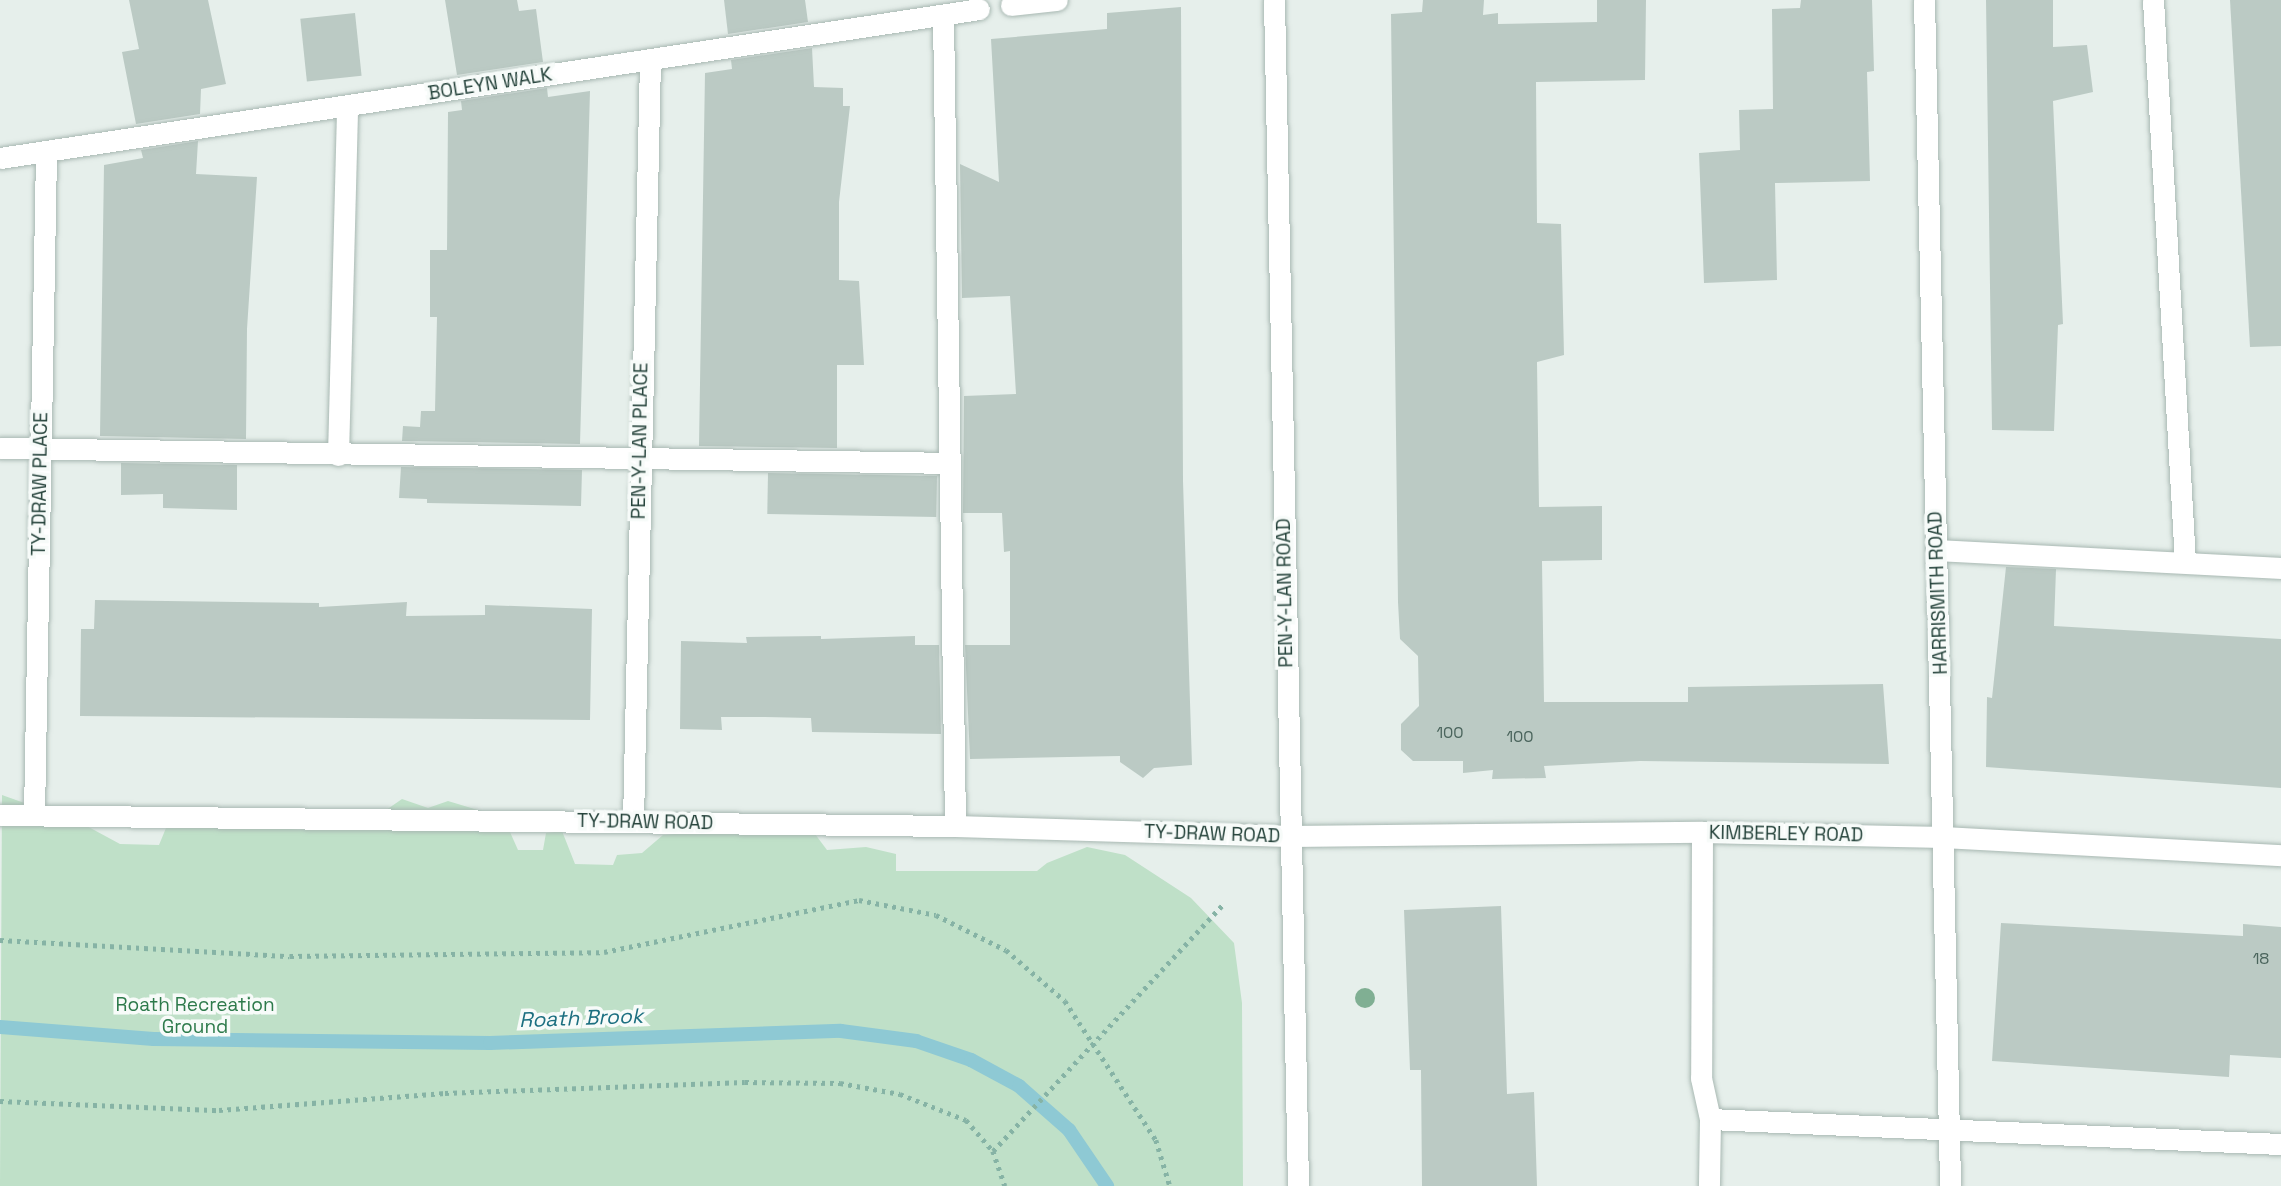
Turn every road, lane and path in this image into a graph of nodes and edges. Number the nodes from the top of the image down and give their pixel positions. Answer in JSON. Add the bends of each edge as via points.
{"nodes":[{"id":1,"x":1057,"y":0,"type":"edge"},
{"id":2,"x":1274,"y":0,"type":"edge"},
{"id":3,"x":1924,"y":0,"type":"edge"},
{"id":4,"x":2153,"y":0,"type":"edge"},
{"id":5,"x":1011,"y":5,"type":"dead end"},
{"id":6,"x":979,"y":9,"type":"dead end"},
{"id":7,"x":943,"y":15,"type":"junction"},
{"id":8,"x":650,"y":60,"type":"junction"},
{"id":9,"x":347,"y":106,"type":"junction"},
{"id":10,"x":46,"y":153,"type":"junction"},
{"id":11,"x":0,"y":158,"type":"edge"},
{"id":12,"x":0,"y":448,"type":"edge"},
{"id":13,"x":41,"y":449,"type":"junction"},
{"id":14,"x":338,"y":455,"type":"junction"},
{"id":15,"x":639,"y":458,"type":"junction"},
{"id":16,"x":950,"y":463,"type":"junction"},
{"id":17,"x":1937,"y":550,"type":"junction"},
{"id":18,"x":2185,"y":562,"type":"junction"},
{"id":19,"x":2281,"y":568,"type":"edge"},
{"id":20,"x":34,"y":815,"type":"junction"},
{"id":21,"x":0,"y":816,"type":"edge"},
{"id":22,"x":633,"y":821,"type":"junction"},
{"id":23,"x":955,"y":826,"type":"junction"},
{"id":24,"x":1702,"y":832,"type":"junction"},
{"id":25,"x":1290,"y":836,"type":"junction"},
{"id":26,"x":1944,"y":837,"type":"junction"},
{"id":27,"x":2281,"y":855,"type":"edge"},
{"id":28,"x":1223,"y":904,"type":"dead end"},
{"id":29,"x":0,"y":940,"type":"edge"},
{"id":30,"x":1093,"y":1039,"type":"junction"},
{"id":31,"x":0,"y":1101,"type":"edge"},
{"id":32,"x":1710,"y":1119,"type":"junction"},
{"id":33,"x":1949,"y":1129,"type":"junction"},
{"id":34,"x":2281,"y":1144,"type":"edge"},
{"id":35,"x":993,"y":1151,"type":"junction"},
{"id":36,"x":1005,"y":1186,"type":"edge"},
{"id":37,"x":1170,"y":1186,"type":"edge"},
{"id":38,"x":1298,"y":1186,"type":"edge"},
{"id":39,"x":1709,"y":1186,"type":"edge"},
{"id":40,"x":1950,"y":1186,"type":"edge"}],
"edges":[{"from":1,"to":5,"type":"street"},
{"from":2,"to":25,"type":"street","name":"PEN-Y-LAN ROAD"},
{"from":3,"to":17,"type":"street","name":"HARRISMITH ROAD"},
{"from":4,"to":18,"type":"street"},
{"from":6,"to":7,"type":"street","name":"BOLEYN WALK"},
{"from":7,"to":8,"type":"street","name":"BOLEYN WALK"},
{"from":7,"to":16,"type":"street"},
{"from":8,"to":9,"type":"street","name":"BOLEYN WALK"},
{"from":8,"to":15,"type":"street","name":"PEN-Y-LAN PLACE"},
{"from":9,"to":10,"type":"street","name":"BOLEYN WALK"},
{"from":9,"to":14,"type":"street"},
{"from":10,"to":11,"type":"street","name":"BOLEYN WALK"},
{"from":10,"to":13,"type":"street","name":"TY-DRAW PLACE"},
{"from":12,"to":13,"type":"street"},
{"from":13,"to":14,"type":"street"},
{"from":13,"to":20,"type":"street","name":"TY-DRAW PLACE"},
{"from":14,"to":15,"type":"street"},
{"from":15,"to":16,"type":"street"},
{"from":15,"to":22,"type":"street","name":"PEN-Y-LAN PLACE"},
{"from":16,"to":23,"type":"street"},
{"from":17,"to":18,"type":"street"},
{"from":17,"to":26,"type":"street","name":"HARRISMITH ROAD"},
{"from":18,"to":19,"type":"street"},
{"from":20,"to":21,"type":"street","name":"TY-DRAW ROAD"},
{"from":20,"to":22,"type":"street","name":"TY-DRAW ROAD"},
{"from":22,"to":23,"type":"street","name":"TY-DRAW ROAD"},
{"from":23,"to":25,"type":"street","name":"TY-DRAW ROAD"},
{"from":24,"to":25,"type":"street","name":"KIMBERLEY ROAD"},
{"from":24,"to":26,"type":"street","name":"KIMBERLEY ROAD"},
{"from":24,"to":32,"type":"street","via":[[1701,1078]]},
{"from":25,"to":38,"type":"street","name":"PEN-Y-LAN ROAD"},
{"from":26,"to":27,"type":"street","name":"KIMBERLEY ROAD"},
{"from":26,"to":33,"type":"street","name":"HARRISMITH ROAD"},
{"from":28,"to":30,"type":"path"},
{"from":29,"to":30,"type":"path","via":[[290,956],[604,952],[859,900],[936,915],[1006,950],[1065,1001]]},
{"from":30,"to":35,"type":"path"},
{"from":30,"to":37,"type":"path","via":[[1156,1140]]},
{"from":31,"to":35,"type":"path","via":[[219,1110],[445,1093],[840,1083],[900,1094],[966,1120]]},
{"from":32,"to":33,"type":"street"},
{"from":32,"to":39,"type":"street"},
{"from":33,"to":34,"type":"street"},
{"from":33,"to":40,"type":"street","name":"HARRISMITH ROAD"},
{"from":35,"to":36,"type":"path"}]}
